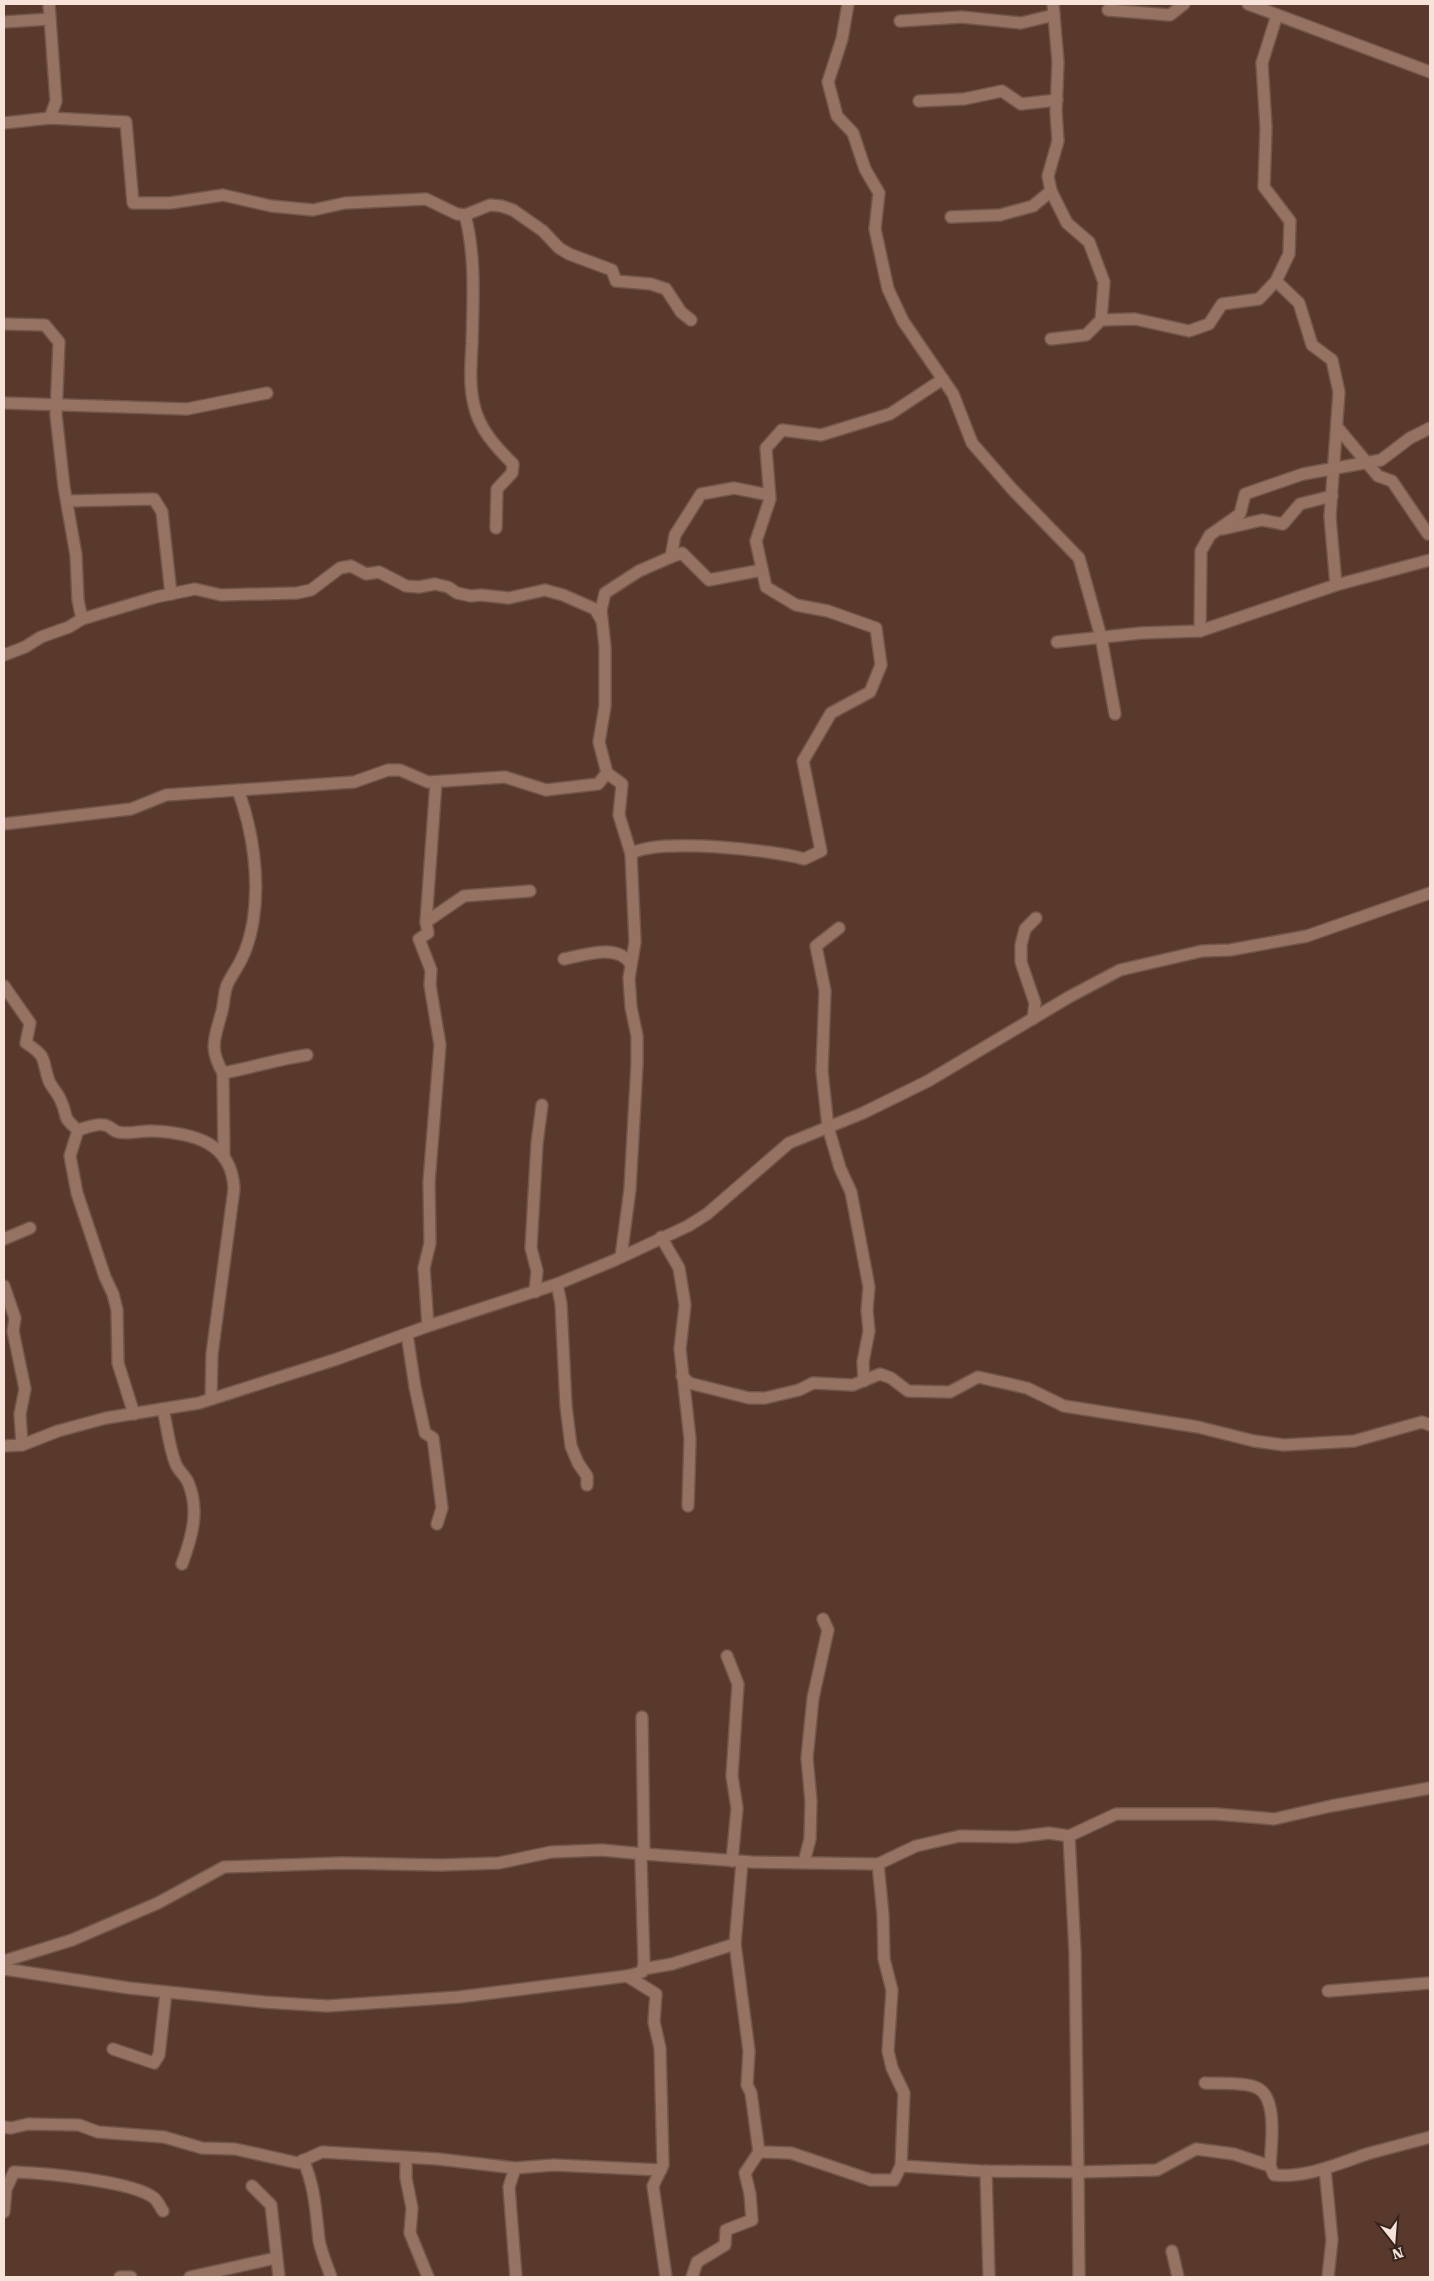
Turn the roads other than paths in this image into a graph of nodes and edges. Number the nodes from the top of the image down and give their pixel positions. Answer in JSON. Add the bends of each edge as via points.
{"nodes":[{"id":1,"x":49,"y":4,"type":"edge"},
{"id":2,"x":848,"y":4,"type":"edge"},
{"id":3,"x":1184,"y":4,"type":"edge"},
{"id":4,"x":1248,"y":4,"type":"edge"},
{"id":5,"x":1054,"y":10,"type":"edge"},
{"id":6,"x":1108,"y":10,"type":"dead end"},
{"id":7,"x":1277,"y":15,"type":"junction"},
{"id":8,"x":50,"y":19,"type":"junction"},
{"id":9,"x":900,"y":21,"type":"dead end"},
{"id":10,"x":4,"y":22,"type":"edge"},
{"id":11,"x":1430,"y":72,"type":"edge"},
{"id":12,"x":919,"y":100,"type":"dead end"},
{"id":13,"x":1056,"y":100,"type":"junction"},
{"id":14,"x":50,"y":118,"type":"junction"},
{"id":15,"x":4,"y":124,"type":"edge"},
{"id":16,"x":1051,"y":191,"type":"junction"},
{"id":17,"x":465,"y":215,"type":"junction"},
{"id":18,"x":951,"y":217,"type":"dead end"},
{"id":19,"x":1276,"y":281,"type":"junction"},
{"id":20,"x":691,"y":320,"type":"dead end"},
{"id":21,"x":1101,"y":320,"type":"junction"},
{"id":22,"x":4,"y":324,"type":"edge"},
{"id":23,"x":1051,"y":338,"type":"dead end"},
{"id":24,"x":942,"y":379,"type":"junction"},
{"id":25,"x":266,"y":393,"type":"dead end"},
{"id":26,"x":4,"y":403,"type":"edge"},
{"id":27,"x":56,"y":404,"type":"junction"},
{"id":28,"x":1337,"y":427,"type":"junction"},
{"id":29,"x":1430,"y":428,"type":"edge"},
{"id":30,"x":1368,"y":463,"type":"junction"},
{"id":31,"x":1334,"y":469,"type":"junction"},
{"id":32,"x":769,"y":495,"type":"junction"},
{"id":33,"x":1332,"y":496,"type":"junction"},
{"id":34,"x":67,"y":501,"type":"junction"},
{"id":35,"x":496,"y":528,"type":"dead end"},
{"id":36,"x":1216,"y":531,"type":"junction"},
{"id":37,"x":1428,"y":534,"type":"dead end"},
{"id":38,"x":672,"y":557,"type":"junction"},
{"id":39,"x":1430,"y":560,"type":"edge"},
{"id":40,"x":762,"y":570,"type":"junction"},
{"id":41,"x":1336,"y":585,"type":"junction"},
{"id":42,"x":171,"y":594,"type":"junction"},
{"id":43,"x":82,"y":619,"type":"junction"},
{"id":44,"x":602,"y":621,"type":"junction"},
{"id":45,"x":1200,"y":630,"type":"junction"},
{"id":46,"x":1101,"y":637,"type":"junction"},
{"id":47,"x":1058,"y":642,"type":"dead end"},
{"id":48,"x":4,"y":655,"type":"edge"},
{"id":49,"x":1115,"y":714,"type":"dead end"},
{"id":50,"x":607,"y":773,"type":"junction"},
{"id":51,"x":436,"y":782,"type":"junction"},
{"id":52,"x":238,"y":790,"type":"junction"},
{"id":53,"x":4,"y":824,"type":"edge"},
{"id":54,"x":631,"y":854,"type":"junction"},
{"id":55,"x":530,"y":891,"type":"dead end"},
{"id":56,"x":1430,"y":893,"type":"edge"},
{"id":57,"x":1036,"y":918,"type":"dead end"},
{"id":58,"x":426,"y":922,"type":"junction"},
{"id":59,"x":839,"y":928,"type":"dead end"},
{"id":60,"x":564,"y":959,"type":"dead end"},
{"id":61,"x":631,"y":964,"type":"junction"},
{"id":62,"x":4,"y":986,"type":"edge"},
{"id":63,"x":1033,"y":1019,"type":"junction"},
{"id":64,"x":306,"y":1055,"type":"dead end"},
{"id":65,"x":223,"y":1073,"type":"junction"},
{"id":66,"x":542,"y":1105,"type":"dead end"},
{"id":67,"x":828,"y":1126,"type":"junction"},
{"id":68,"x":78,"y":1130,"type":"junction"},
{"id":69,"x":224,"y":1158,"type":"junction"},
{"id":70,"x":30,"y":1228,"type":"dead end"},
{"id":71,"x":661,"y":1237,"type":"junction"},
{"id":72,"x":4,"y":1239,"type":"edge"},
{"id":73,"x":621,"y":1257,"type":"junction"},
{"id":74,"x":558,"y":1284,"type":"junction"},
{"id":75,"x":4,"y":1286,"type":"edge"},
{"id":76,"x":535,"y":1292,"type":"junction"},
{"id":77,"x":428,"y":1326,"type":"junction"},
{"id":78,"x":407,"y":1334,"type":"junction"},
{"id":79,"x":682,"y":1376,"type":"junction"},
{"id":80,"x":864,"y":1381,"type":"junction"},
{"id":81,"x":701,"y":1387,"type":"junction"},
{"id":82,"x":211,"y":1399,"type":"junction"},
{"id":83,"x":686,"y":1402,"type":"junction"},
{"id":84,"x":163,"y":1409,"type":"junction"},
{"id":85,"x":134,"y":1414,"type":"junction"},
{"id":86,"x":1430,"y":1425,"type":"edge"},
{"id":87,"x":22,"y":1445,"type":"junction"},
{"id":88,"x":4,"y":1446,"type":"edge"},
{"id":89,"x":587,"y":1485,"type":"dead end"},
{"id":90,"x":688,"y":1506,"type":"dead end"},
{"id":91,"x":437,"y":1524,"type":"dead end"},
{"id":92,"x":182,"y":1564,"type":"dead end"},
{"id":93,"x":823,"y":1618,"type":"dead end"},
{"id":94,"x":727,"y":1656,"type":"dead end"},
{"id":95,"x":642,"y":1718,"type":"dead end"},
{"id":96,"x":1430,"y":1788,"type":"edge"},
{"id":97,"x":1070,"y":1836,"type":"junction"},
{"id":98,"x":644,"y":1854,"type":"junction"},
{"id":99,"x":737,"y":1861,"type":"junction"},
{"id":100,"x":804,"y":1862,"type":"junction"},
{"id":101,"x":878,"y":1864,"type":"junction"},
{"id":102,"x":735,"y":1944,"type":"junction"},
{"id":103,"x":4,"y":1961,"type":"edge"},
{"id":104,"x":4,"y":1969,"type":"edge"},
{"id":105,"x":643,"y":1969,"type":"junction"},
{"id":106,"x":627,"y":1976,"type":"junction"},
{"id":107,"x":1430,"y":1984,"type":"edge"},
{"id":108,"x":1328,"y":1991,"type":"dead end"},
{"id":109,"x":166,"y":1992,"type":"junction"},
{"id":110,"x":113,"y":2049,"type":"dead end"},
{"id":111,"x":1205,"y":2082,"type":"dead end"},
{"id":112,"x":4,"y":2127,"type":"edge"},
{"id":113,"x":1430,"y":2137,"type":"edge"},
{"id":114,"x":759,"y":2152,"type":"junction"},
{"id":115,"x":406,"y":2158,"type":"junction"},
{"id":116,"x":303,"y":2160,"type":"junction"},
{"id":117,"x":901,"y":2166,"type":"junction"},
{"id":118,"x":1270,"y":2166,"type":"junction"},
{"id":119,"x":515,"y":2168,"type":"junction"},
{"id":120,"x":1325,"y":2169,"type":"junction"},
{"id":121,"x":660,"y":2170,"type":"junction"},
{"id":122,"x":986,"y":2171,"type":"junction"},
{"id":123,"x":1078,"y":2172,"type":"junction"},
{"id":124,"x":252,"y":2186,"type":"dead end"},
{"id":125,"x":163,"y":2211,"type":"dead end"},
{"id":126,"x":4,"y":2212,"type":"edge"},
{"id":127,"x":1172,"y":2251,"type":"dead end"},
{"id":128,"x":276,"y":2258,"type":"junction"},
{"id":129,"x":120,"y":2277,"type":"edge"},
{"id":130,"x":132,"y":2277,"type":"edge"},
{"id":131,"x":190,"y":2277,"type":"edge"},
{"id":132,"x":279,"y":2277,"type":"edge"},
{"id":133,"x":331,"y":2277,"type":"edge"},
{"id":134,"x":428,"y":2277,"type":"edge"},
{"id":135,"x":516,"y":2277,"type":"edge"},
{"id":136,"x":666,"y":2277,"type":"edge"},
{"id":137,"x":692,"y":2277,"type":"edge"},
{"id":138,"x":989,"y":2277,"type":"edge"},
{"id":139,"x":1079,"y":2277,"type":"edge"},
{"id":140,"x":1178,"y":2277,"type":"edge"},
{"id":141,"x":1328,"y":2277,"type":"edge"}],
"edges":[{"from":1,"to":8,"type":"street"},
{"from":2,"to":24,"type":"street","via":[[842,39],[828,82],[837,116],[853,133],[865,169],[879,193],[875,229],[888,289],[903,321]]},
{"from":3,"to":6,"type":"street","via":[[1170,14]]},
{"from":4,"to":7,"type":"street"},
{"from":5,"to":9,"type":"street","via":[[1021,22],[962,17]]},
{"from":5,"to":13,"type":"street","via":[[1058,62]]},
{"from":7,"to":11,"type":"street"},
{"from":7,"to":19,"type":"street","via":[[1262,63],[1266,128],[1264,187],[1290,221],[1289,254]]},
{"from":8,"to":10,"type":"street"},
{"from":8,"to":14,"type":"street","via":[[56,101]]},
{"from":12,"to":13,"type":"street","via":[[964,99],[1002,91],[1021,104]]},
{"from":13,"to":16,"type":"street","via":[[1058,141],[1048,176]]},
{"from":14,"to":15,"type":"street"},
{"from":14,"to":17,"type":"street","via":[[126,122],[133,203],[170,203],[223,195],[271,206],[313,210],[345,203],[426,199]]},
{"from":16,"to":18,"type":"street","via":[[1033,206],[1000,215]]},
{"from":16,"to":21,"type":"street","via":[[1067,222],[1089,242],[1104,282]]},
{"from":17,"to":20,"type":"street","via":[[490,206],[513,210],[543,231],[559,248],[612,270],[616,281],[651,284],[666,289],[681,312]]},
{"from":17,"to":35,"type":"street","via":[[473,308],[471,382],[474,405],[491,442],[513,464],[512,473],[497,489]]},
{"from":19,"to":21,"type":"street","via":[[1259,299],[1222,304],[1209,324],[1189,331],[1135,320]]},
{"from":19,"to":28,"type":"street","via":[[1299,303],[1312,345],[1332,360],[1339,392]]},
{"from":21,"to":23,"type":"street","via":[[1086,335]]},
{"from":22,"to":27,"type":"street","via":[[45,325],[58,342]]},
{"from":24,"to":32,"type":"street","via":[[890,414],[821,435],[782,430],[766,448]]},
{"from":24,"to":46,"type":"street","via":[[953,394],[972,443],[1079,558]]},
{"from":25,"to":27,"type":"street","via":[[187,409]]},
{"from":26,"to":27,"type":"street"},
{"from":27,"to":34,"type":"street"},
{"from":28,"to":30,"type":"street"},
{"from":28,"to":31,"type":"street"},
{"from":29,"to":30,"type":"street","via":[[1410,438],[1382,460]]},
{"from":30,"to":31,"type":"street"},
{"from":30,"to":37,"type":"street","via":[[1378,476],[1392,481]]},
{"from":31,"to":33,"type":"street"},
{"from":31,"to":36,"type":"street","via":[[1304,474],[1245,494],[1240,514]]},
{"from":32,"to":38,"type":"street","via":[[734,488],[702,494],[675,536]]},
{"from":32,"to":40,"type":"street","via":[[756,541]]},
{"from":33,"to":36,"type":"street","via":[[1300,504],[1283,524],[1262,520]]},
{"from":33,"to":41,"type":"street","via":[[1330,517]]},
{"from":34,"to":42,"type":"street","via":[[154,499],[162,512]]},
{"from":34,"to":43,"type":"street"},
{"from":36,"to":45,"type":"street","via":[[1200,551]]},
{"from":38,"to":40,"type":"street","via":[[682,553],[710,580]]},
{"from":38,"to":44,"type":"street","via":[[639,571],[605,593]]},
{"from":39,"to":41,"type":"street"},
{"from":40,"to":54,"type":"street","via":[[766,587],[796,605],[828,611],[876,628],[881,664],[870,692],[831,713],[803,761],[821,851],[804,860],[729,847],[653,847]]},
{"from":41,"to":45,"type":"street"},
{"from":42,"to":43,"type":"street"},
{"from":42,"to":44,"type":"street","via":[[195,589],[222,595],[297,593],[311,590],[340,568],[351,566],[366,574],[379,572],[406,586],[435,584],[470,596],[509,598],[545,590],[595,609]]},
{"from":43,"to":48,"type":"street"},
{"from":44,"to":50,"type":"street","via":[[606,706],[599,742]]},
{"from":45,"to":46,"type":"street"},
{"from":46,"to":47,"type":"street"},
{"from":46,"to":49,"type":"street"},
{"from":50,"to":51,"type":"street","via":[[598,784],[546,790],[505,777]]},
{"from":50,"to":54,"type":"street","via":[[622,784],[619,814]]},
{"from":51,"to":52,"type":"street","via":[[428,782],[400,770],[388,770],[354,782]]},
{"from":51,"to":58,"type":"street"},
{"from":52,"to":53,"type":"street","via":[[166,795],[131,809]]},
{"from":52,"to":65,"type":"street","via":[[255,862],[255,898],[253,922],[243,957],[227,985],[216,1030],[213,1049]]},
{"from":54,"to":61,"type":"street","via":[[635,942]]},
{"from":55,"to":58,"type":"street","via":[[464,896]]},
{"from":56,"to":63,"type":"street","via":[[1307,936],[1230,950],[1202,951],[1120,970]]},
{"from":57,"to":63,"type":"street","via":[[1025,929],[1021,945],[1021,962],[1035,1004]]},
{"from":58,"to":77,"type":"street","via":[[428,932],[419,939],[431,970],[430,985],[440,1045],[429,1182],[430,1243],[424,1268]]},
{"from":59,"to":67,"type":"street","via":[[816,946],[825,991],[822,1071]]},
{"from":60,"to":61,"type":"street","via":[[610,952],[626,956]]},
{"from":61,"to":73,"type":"street","via":[[629,978],[637,1036],[637,1072],[630,1189]]},
{"from":62,"to":68,"type":"street","via":[[30,1022],[26,1043],[40,1052],[66,1120]]},
{"from":63,"to":67,"type":"street","via":[[928,1081],[863,1113]]},
{"from":64,"to":65,"type":"street"},
{"from":65,"to":69,"type":"street"},
{"from":66,"to":76,"type":"street","via":[[536,1143],[530,1248],[537,1270]]},
{"from":67,"to":71,"type":"street","via":[[789,1143],[706,1214]]},
{"from":67,"to":80,"type":"street","via":[[851,1192],[869,1287]]},
{"from":68,"to":69,"type":"street","via":[[104,1124],[118,1132],[153,1131],[198,1138],[210,1144]]},
{"from":68,"to":85,"type":"street","via":[[70,1156],[77,1193],[104,1277],[113,1294],[117,1310],[118,1364]]},
{"from":69,"to":82,"type":"street","via":[[233,1173],[234,1189],[212,1354]]},
{"from":70,"to":72,"type":"street"},
{"from":71,"to":73,"type":"street"},
{"from":71,"to":79,"type":"street","via":[[679,1268],[685,1305],[680,1349]]},
{"from":73,"to":74,"type":"street"},
{"from":74,"to":76,"type":"street"},
{"from":74,"to":89,"type":"street","via":[[571,1446],[587,1476]]},
{"from":75,"to":87,"type":"street","via":[[15,1318],[13,1331],[25,1388],[20,1414]]},
{"from":76,"to":77,"type":"street"},
{"from":77,"to":78,"type":"street"},
{"from":78,"to":82,"type":"street"},
{"from":78,"to":91,"type":"street","via":[[425,1433],[433,1438],[442,1508]]},
{"from":79,"to":81,"type":"street","via":[[689,1383]]},
{"from":79,"to":83,"type":"street"},
{"from":80,"to":81,"type":"street","via":[[852,1385],[813,1383],[799,1390],[765,1398],[750,1398]]},
{"from":80,"to":86,"type":"street","via":[[880,1374],[908,1391],[950,1392],[978,1377],[1027,1388],[1064,1406],[1198,1427],[1284,1445],[1354,1441],[1422,1422]]},
{"from":81,"to":83,"type":"street"},
{"from":82,"to":84,"type":"street"},
{"from":83,"to":90,"type":"street","via":[[690,1439]]},
{"from":84,"to":85,"type":"street"},
{"from":84,"to":92,"type":"street","via":[[175,1464],[194,1496],[196,1510]]},
{"from":85,"to":87,"type":"street","via":[[83,1423]]},
{"from":87,"to":88,"type":"street"},
{"from":93,"to":100,"type":"street","via":[[828,1630],[813,1698],[807,1758],[810,1839]]},
{"from":94,"to":99,"type":"street","via":[[738,1684],[732,1776],[737,1808]]},
{"from":95,"to":98,"type":"street"},
{"from":96,"to":97,"type":"street","via":[[1274,1819],[1216,1814],[1116,1814]]},
{"from":97,"to":101,"type":"street","via":[[1049,1833],[960,1836],[916,1846]]},
{"from":97,"to":123,"type":"street"},
{"from":98,"to":99,"type":"street"},
{"from":98,"to":103,"type":"street","via":[[602,1850],[551,1852],[499,1862],[441,1865],[342,1863],[224,1867],[158,1903],[72,1940]]},
{"from":98,"to":105,"type":"street","via":[[641,1860]]},
{"from":99,"to":100,"type":"street"},
{"from":99,"to":102,"type":"street"},
{"from":100,"to":101,"type":"street"},
{"from":101,"to":117,"type":"street","via":[[884,1959],[892,1990],[888,2051],[904,2093]]},
{"from":102,"to":105,"type":"street","via":[[672,1964]]},
{"from":102,"to":114,"type":"street","via":[[749,2051],[748,2085]]},
{"from":104,"to":109,"type":"street"},
{"from":105,"to":106,"type":"street","via":[[639,1974]]},
{"from":106,"to":109,"type":"street","via":[[459,1997],[328,2006]]},
{"from":106,"to":121,"type":"street","via":[[656,1994],[654,2022],[660,2048],[663,2165]]},
{"from":107,"to":108,"type":"street"},
{"from":109,"to":110,"type":"street","via":[[159,2055],[154,2063]]},
{"from":111,"to":118,"type":"street","via":[[1255,2087],[1265,2093],[1271,2127]]},
{"from":112,"to":116,"type":"street","via":[[79,2125],[98,2132],[164,2137],[202,2148],[235,2149],[298,2163]]},
{"from":113,"to":120,"type":"street"},
{"from":114,"to":117,"type":"street","via":[[791,2153],[871,2180],[894,2180]]},
{"from":114,"to":137,"type":"street","via":[[745,2172],[752,2220],[726,2230],[725,2245],[698,2262]]},
{"from":115,"to":116,"type":"street","via":[[322,2152]]},
{"from":115,"to":119,"type":"street"},
{"from":115,"to":134,"type":"street","via":[[412,2208],[410,2232]]},
{"from":116,"to":133,"type":"street","via":[[310,2175],[320,2241]]},
{"from":117,"to":122,"type":"street"},
{"from":118,"to":120,"type":"street","via":[[1274,2175],[1286,2176]]},
{"from":118,"to":123,"type":"street","via":[[1234,2154],[1196,2149],[1157,2170]]},
{"from":119,"to":121,"type":"street","via":[[554,2165]]},
{"from":119,"to":135,"type":"street","via":[[509,2187]]},
{"from":120,"to":141,"type":"street","via":[[1332,2240]]},
{"from":121,"to":136,"type":"street","via":[[653,2186]]},
{"from":122,"to":123,"type":"street"},
{"from":122,"to":138,"type":"street"},
{"from":123,"to":139,"type":"street"},
{"from":124,"to":128,"type":"street","via":[[271,2205]]},
{"from":125,"to":126,"type":"street","via":[[154,2198],[115,2184],[14,2172],[6,2189]]},
{"from":127,"to":140,"type":"street"},
{"from":128,"to":131,"type":"street"},
{"from":128,"to":132,"type":"street"},
{"from":129,"to":130,"type":"street"}]}
